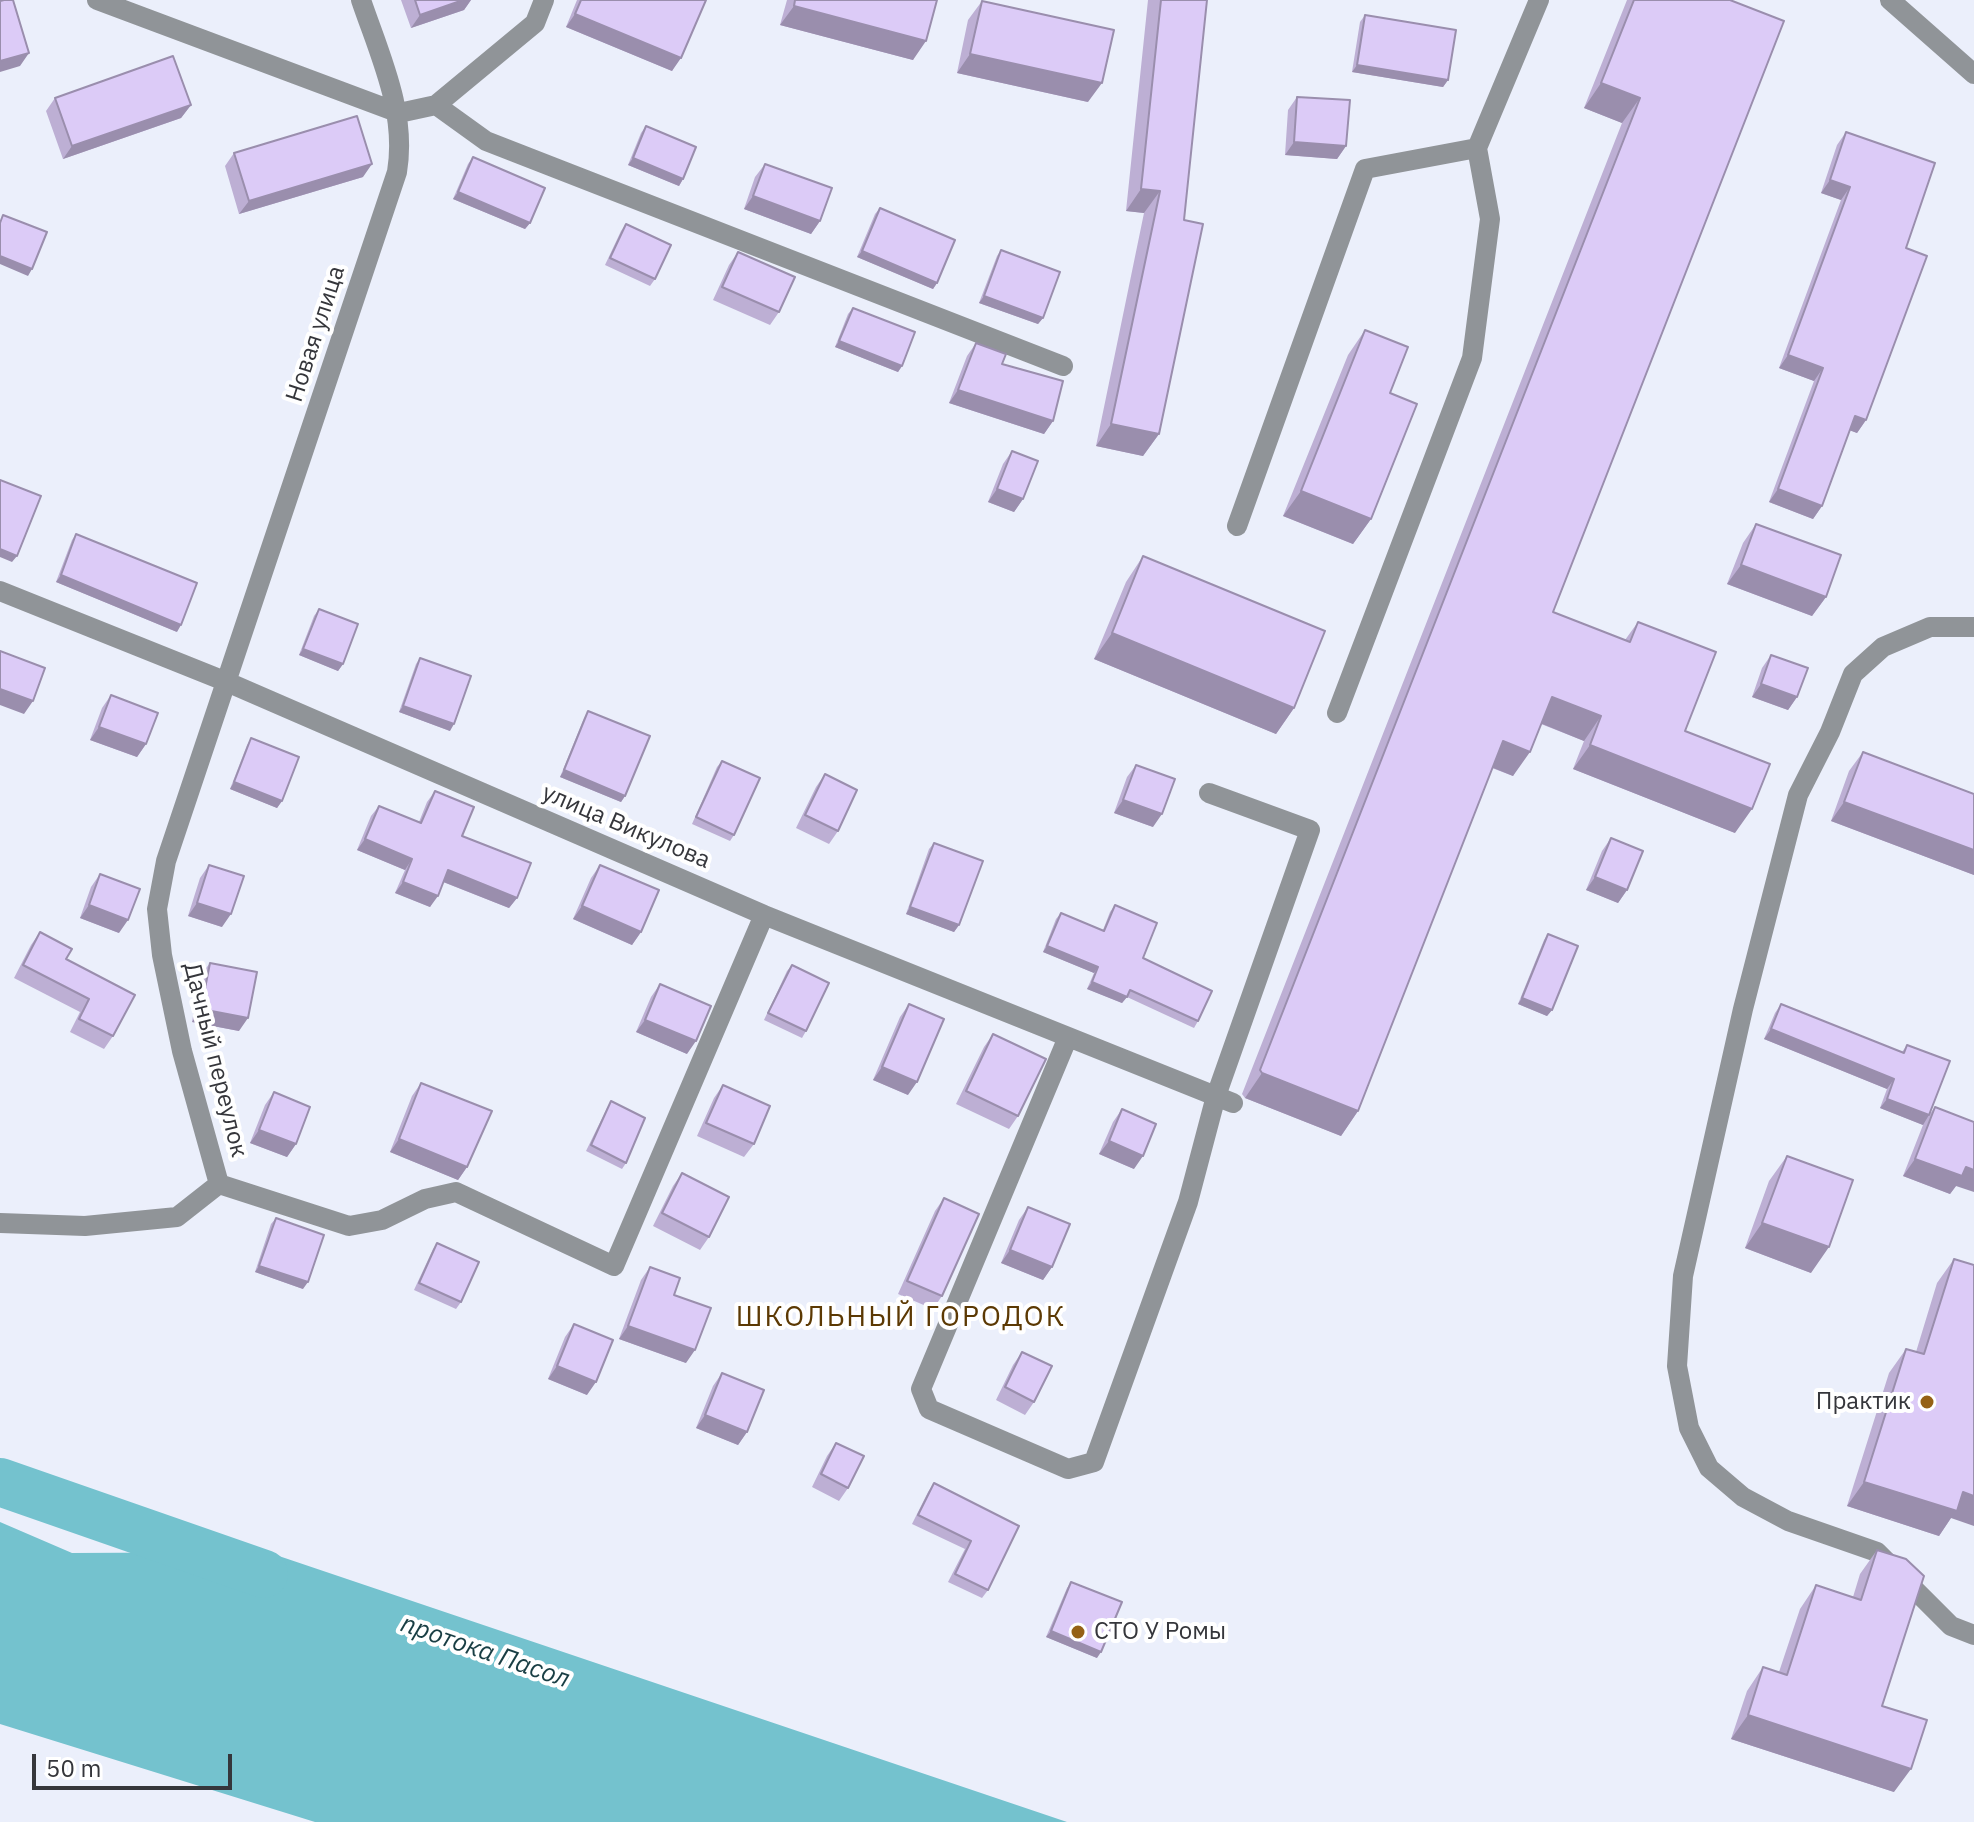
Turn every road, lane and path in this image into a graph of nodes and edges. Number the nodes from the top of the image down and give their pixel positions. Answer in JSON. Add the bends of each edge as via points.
{"nodes":[{"id":1,"x":97,"y":0,"type":"edge"},
{"id":2,"x":361,"y":0,"type":"edge"},
{"id":3,"x":544,"y":0,"type":"edge"},
{"id":4,"x":1539,"y":0,"type":"edge"},
{"id":5,"x":1890,"y":0,"type":"edge"},
{"id":6,"x":1974,"y":74,"type":"edge"},
{"id":7,"x":436,"y":105,"type":"junction"},
{"id":8,"x":399,"y":113,"type":"junction"},
{"id":9,"x":1477,"y":148,"type":"junction"},
{"id":10,"x":1063,"y":366,"type":"dead end"},
{"id":11,"x":1237,"y":526,"type":"dead end"},
{"id":12,"x":0,"y":591,"type":"edge"},
{"id":13,"x":1974,"y":627,"type":"edge"},
{"id":14,"x":227,"y":682,"type":"junction"},
{"id":15,"x":1337,"y":713,"type":"dead end"},
{"id":16,"x":1209,"y":793,"type":"dead end"},
{"id":17,"x":764,"y":915,"type":"junction"},
{"id":18,"x":1068,"y":1037,"type":"junction"},
{"id":19,"x":1225,"y":1100,"type":"junction"},
{"id":20,"x":219,"y":1184,"type":"junction"},
{"id":21,"x":0,"y":1223,"type":"edge"},
{"id":22,"x":1974,"y":1635,"type":"edge"}],
"edges":[{"from":1,"to":8,"type":"street"},
{"from":2,"to":8,"type":"street","name":"Новая улица"},
{"from":3,"to":7,"type":"street","via":[[535,23]]},
{"from":4,"to":9,"type":"street"},
{"from":5,"to":6,"type":"street"},
{"from":7,"to":8,"type":"street"},
{"from":7,"to":10,"type":"street","via":[[486,141]]},
{"from":8,"to":14,"type":"street","name":"Новая улица","via":[[402,143],[397,172]]},
{"from":9,"to":11,"type":"street","via":[[1365,169]]},
{"from":9,"to":15,"type":"street","via":[[1490,219],[1472,358]]},
{"from":12,"to":14,"type":"street","name":"улица Викулова"},
{"from":13,"to":22,"type":"street","via":[[1930,627],[1883,647],[1853,674],[1798,795],[1683,1276],[1677,1366],[1689,1428],[1709,1468],[1743,1497],[1788,1521],[1877,1552],[1951,1626]]},
{"from":14,"to":17,"type":"street","name":"улица Викулова"},
{"from":14,"to":20,"type":"street","name":"Дачный переулок","via":[[166,861],[157,909],[182,1051]]},
{"from":16,"to":19,"type":"street","via":[[1310,830]]},
{"from":17,"to":18,"type":"street","name":"улица Викулова"},
{"from":17,"to":20,"type":"street","name":"Дачный переулок","via":[[614,1266],[456,1192],[425,1199],[382,1220],[349,1226]]},
{"from":18,"to":19,"type":"street","name":"улица Викулова"},
{"from":18,"to":19,"type":"street","via":[[921,1389],[929,1409],[1068,1469],[1094,1462]]},
{"from":20,"to":21,"type":"street","via":[[177,1217],[85,1226]]}]}
